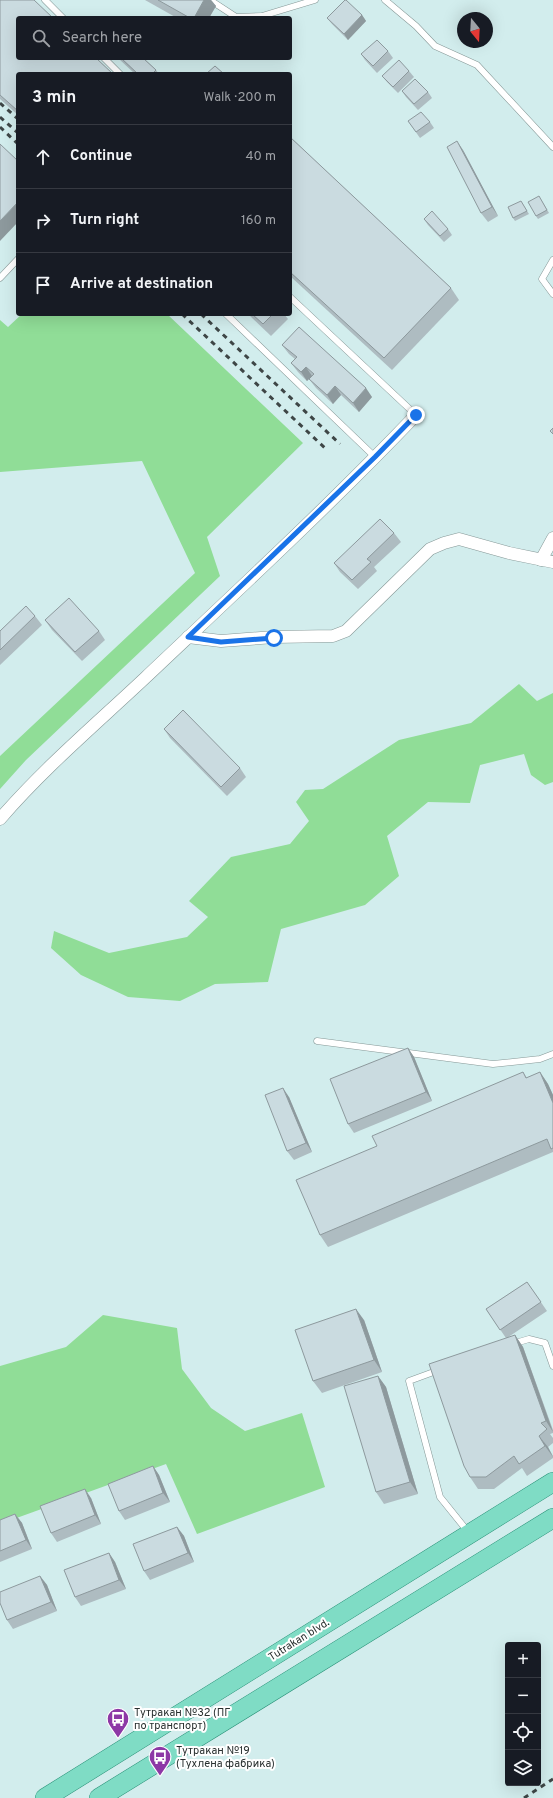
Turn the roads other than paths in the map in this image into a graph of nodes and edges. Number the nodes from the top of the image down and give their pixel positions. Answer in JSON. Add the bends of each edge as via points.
{"nodes":[{"id":1,"x":45,"y":0,"type":"edge"},
{"id":2,"x":210,"y":0,"type":"edge"},
{"id":3,"x":315,"y":0,"type":"edge"},
{"id":4,"x":385,"y":0,"type":"edge"},
{"id":5,"x":61,"y":16,"type":"edge"},
{"id":6,"x":234,"y":16,"type":"edge"},
{"id":7,"x":262,"y":16,"type":"edge"},
{"id":8,"x":106,"y":60,"type":"edge"},
{"id":9,"x":118,"y":72,"type":"edge"},
{"id":10,"x":553,"y":147,"type":"edge"},
{"id":11,"x":553,"y":260,"type":"edge"},
{"id":12,"x":16,"y":262,"type":"edge"},
{"id":13,"x":0,"y":278,"type":"edge"},
{"id":14,"x":553,"y":294,"type":"edge"},
{"id":15,"x":292,"y":299,"type":"edge"},
{"id":16,"x":228,"y":316,"type":"edge"},
{"id":17,"x":416,"y":415,"type":"joint"},
{"id":18,"x":375,"y":457,"type":"junction"},
{"id":19,"x":553,"y":538,"type":"edge"},
{"id":20,"x":547,"y":561,"type":"edge"},
{"id":21,"x":188,"y":637,"type":"junction"},
{"id":22,"x":0,"y":819,"type":"edge"},
{"id":23,"x":316,"y":1040,"type":"dead end"},
{"id":24,"x":553,"y":1054,"type":"edge"},
{"id":25,"x":508,"y":1345,"type":"edge"},
{"id":26,"x":553,"y":1366,"type":"edge"},
{"id":27,"x":445,"y":1368,"type":"edge"},
{"id":28,"x":553,"y":1482,"type":"edge"},
{"id":29,"x":553,"y":1518,"type":"edge"},
{"id":30,"x":470,"y":1534,"type":"junction"},
{"id":31,"x":45,"y":1798,"type":"edge"},
{"id":32,"x":99,"y":1798,"type":"edge"}],
"edges":[{"from":1,"to":5,"type":"lane"},
{"from":2,"to":6,"type":"lane"},
{"from":3,"to":7,"type":"lane"},
{"from":4,"to":10,"type":"lane","via":[[435,46],[477,65]]},
{"from":8,"to":9,"type":"lane"},
{"from":11,"to":14,"type":"lane","via":[[542,279]]},
{"from":12,"to":13,"type":"lane"},
{"from":15,"to":17,"type":"lane"},
{"from":16,"to":18,"type":"lane"},
{"from":17,"to":18,"type":"street"},
{"from":18,"to":21,"type":"street"},
{"from":19,"to":20,"type":"street"},
{"from":20,"to":21,"type":"street","via":[[459,539],[430,549],[346,631],[333,636],[221,642]]},
{"from":21,"to":22,"type":"street","via":[[58,759]]},
{"from":23,"to":24,"type":"lane","via":[[493,1064],[540,1059]]},
{"from":25,"to":26,"type":"lane","via":[[529,1339],[545,1343]]},
{"from":27,"to":30,"type":"lane","via":[[409,1381],[440,1497]]},
{"from":28,"to":30,"type":"main road","name":"Tutrakan blvd."},
{"from":29,"to":32,"type":"main road"},
{"from":30,"to":31,"type":"main road","name":"Tutrakan blvd."}]}
